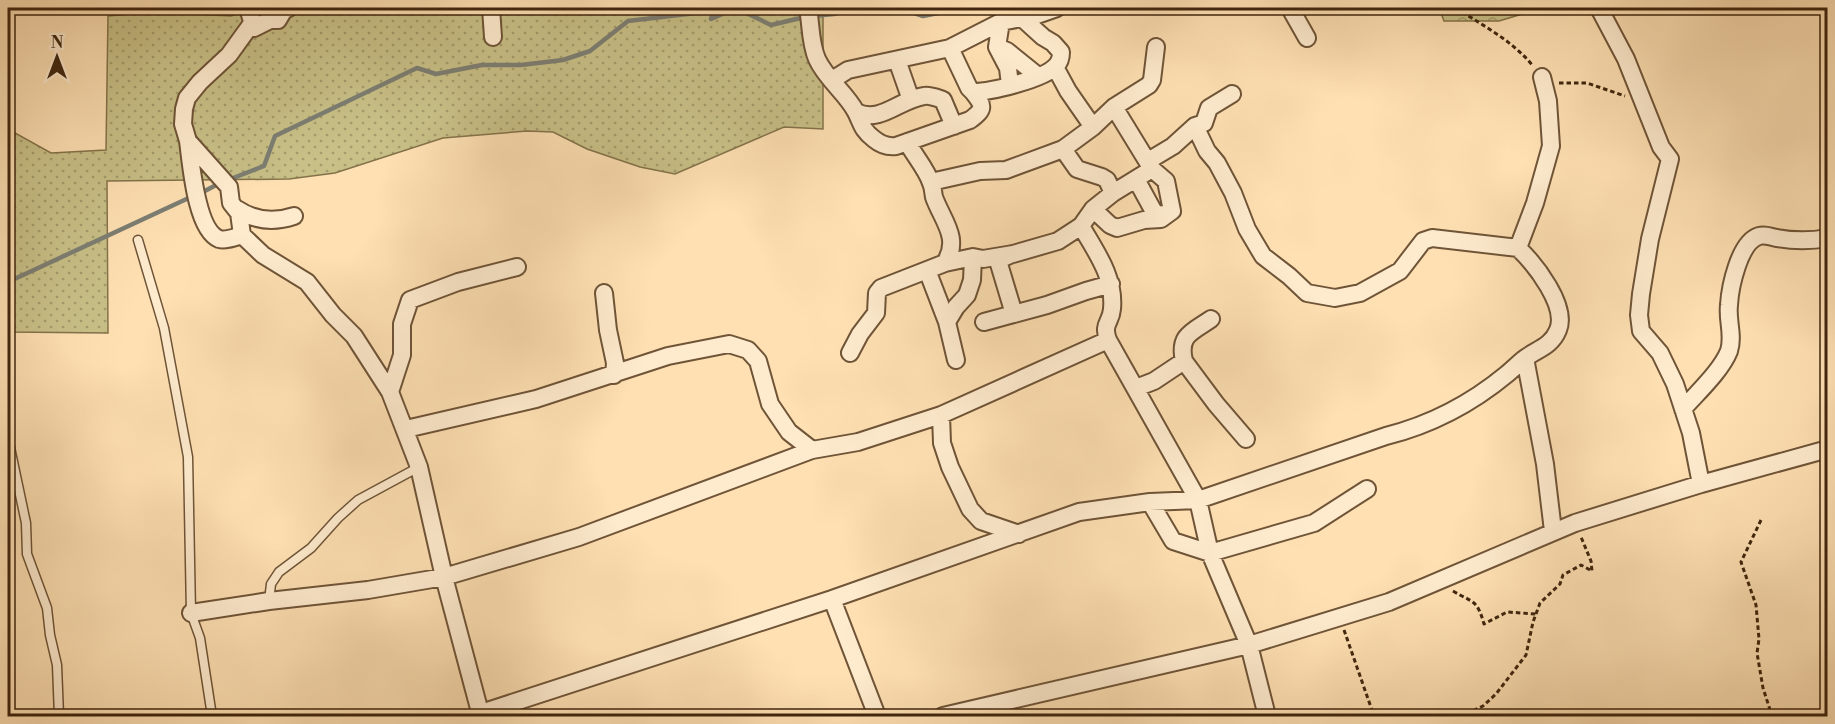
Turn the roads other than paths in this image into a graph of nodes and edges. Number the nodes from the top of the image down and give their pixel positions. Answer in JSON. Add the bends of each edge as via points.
{"nodes":[{"id":1,"x":248,"y":8,"type":"edge"},
{"id":2,"x":289,"y":8,"type":"edge"},
{"id":3,"x":491,"y":8,"type":"edge"},
{"id":4,"x":808,"y":8,"type":"edge"},
{"id":5,"x":1057,"y":8,"type":"edge"},
{"id":6,"x":1290,"y":8,"type":"edge"},
{"id":7,"x":1599,"y":8,"type":"edge"},
{"id":8,"x":1022,"y":18,"type":"junction"},
{"id":9,"x":1001,"y":22,"type":"junction"},
{"id":10,"x":254,"y":28,"type":"junction"},
{"id":11,"x":493,"y":37,"type":"dead end"},
{"id":12,"x":1307,"y":38,"type":"dead end"},
{"id":13,"x":997,"y":47,"type":"junction"},
{"id":14,"x":1156,"y":47,"type":"dead end"},
{"id":15,"x":950,"y":48,"type":"junction"},
{"id":16,"x":897,"y":60,"type":"junction"},
{"id":17,"x":1022,"y":63,"type":"junction"},
{"id":18,"x":1055,"y":67,"type":"junction"},
{"id":19,"x":1038,"y":76,"type":"junction"},
{"id":20,"x":1542,"y":77,"type":"dead end"},
{"id":21,"x":832,"y":80,"type":"junction"},
{"id":22,"x":1015,"y":83,"type":"junction"},
{"id":23,"x":973,"y":92,"type":"junction"},
{"id":24,"x":1232,"y":94,"type":"dead end"},
{"id":25,"x":911,"y":100,"type":"junction"},
{"id":26,"x":1114,"y":107,"type":"junction"},
{"id":27,"x":856,"y":112,"type":"junction"},
{"id":28,"x":954,"y":126,"type":"junction"},
{"id":29,"x":1195,"y":126,"type":"junction"},
{"id":30,"x":1093,"y":127,"type":"junction"},
{"id":31,"x":188,"y":141,"type":"junction"},
{"id":32,"x":907,"y":142,"type":"junction"},
{"id":33,"x":1063,"y":150,"type":"junction"},
{"id":34,"x":1150,"y":165,"type":"junction"},
{"id":35,"x":1136,"y":179,"type":"junction"},
{"id":36,"x":931,"y":182,"type":"junction"},
{"id":37,"x":1113,"y":193,"type":"junction"},
{"id":38,"x":237,"y":209,"type":"junction"},
{"id":39,"x":1093,"y":210,"type":"junction"},
{"id":40,"x":1172,"y":211,"type":"junction"},
{"id":41,"x":294,"y":216,"type":"dead end"},
{"id":42,"x":1081,"y":226,"type":"junction"},
{"id":43,"x":242,"y":235,"type":"junction"},
{"id":44,"x":1827,"y":238,"type":"edge"},
{"id":45,"x":138,"y":240,"type":"dead end"},
{"id":46,"x":1518,"y":248,"type":"junction"},
{"id":47,"x":1012,"y":254,"type":"junction"},
{"id":48,"x":973,"y":257,"type":"junction"},
{"id":49,"x":945,"y":263,"type":"junction"},
{"id":50,"x":517,"y":267,"type":"dead end"},
{"id":51,"x":927,"y":270,"type":"junction"},
{"id":52,"x":1001,"y":270,"type":"junction"},
{"id":53,"x":1111,"y":284,"type":"junction"},
{"id":54,"x":604,"y":293,"type":"dead end"},
{"id":55,"x":1014,"y":314,"type":"junction"},
{"id":56,"x":1211,"y":319,"type":"dead end"},
{"id":57,"x":947,"y":322,"type":"junction"},
{"id":58,"x":984,"y":322,"type":"dead end"},
{"id":59,"x":1108,"y":340,"type":"junction"},
{"id":60,"x":850,"y":353,"type":"dead end"},
{"id":61,"x":1525,"y":358,"type":"junction"},
{"id":62,"x":956,"y":360,"type":"dead end"},
{"id":63,"x":1184,"y":361,"type":"junction"},
{"id":64,"x":614,"y":375,"type":"junction"},
{"id":65,"x":1136,"y":388,"type":"junction"},
{"id":66,"x":390,"y":392,"type":"junction"},
{"id":67,"x":1683,"y":409,"type":"junction"},
{"id":68,"x":941,"y":415,"type":"junction"},
{"id":69,"x":406,"y":429,"type":"junction"},
{"id":70,"x":8,"y":438,"type":"edge"},
{"id":71,"x":1246,"y":439,"type":"dead end"},
{"id":72,"x":1827,"y":449,"type":"edge"},
{"id":73,"x":812,"y":450,"type":"junction"},
{"id":74,"x":419,"y":467,"type":"junction"},
{"id":75,"x":1701,"y":484,"type":"junction"},
{"id":76,"x":1367,"y":489,"type":"dead end"},
{"id":77,"x":1198,"y":500,"type":"junction"},
{"id":78,"x":1150,"y":502,"type":"junction"},
{"id":79,"x":1553,"y":531,"type":"junction"},
{"id":80,"x":1019,"y":534,"type":"junction"},
{"id":81,"x":1210,"y":553,"type":"junction"},
{"id":82,"x":444,"y":577,"type":"junction"},
{"id":83,"x":832,"y":599,"type":"junction"},
{"id":84,"x":269,"y":601,"type":"junction"},
{"id":85,"x":191,"y":613,"type":"junction"},
{"id":86,"x":1249,"y":645,"type":"junction"},
{"id":87,"x":481,"y":715,"type":"edge"},
{"id":88,"x":59,"y":717,"type":"edge"},
{"id":89,"x":212,"y":717,"type":"edge"},
{"id":90,"x":877,"y":717,"type":"edge"},
{"id":91,"x":943,"y":717,"type":"edge"},
{"id":92,"x":1267,"y":717,"type":"edge"}],
"edges":[{"from":1,"to":10,"type":"street"},
{"from":2,"to":10,"type":"street","via":[[278,20]]},
{"from":3,"to":11,"type":"street"},
{"from":4,"to":21,"type":"street","via":[[816,57]]},
{"from":5,"to":8,"type":"street"},
{"from":6,"to":12,"type":"street"},
{"from":7,"to":67,"type":"street","via":[[1626,59],[1661,147],[1670,159],[1650,239],[1639,315],[1641,331],[1660,353]]},
{"from":8,"to":9,"type":"street"},
{"from":8,"to":18,"type":"street","via":[[1060,52]]},
{"from":9,"to":13,"type":"street"},
{"from":9,"to":15,"type":"street"},
{"from":10,"to":31,"type":"street","via":[[250,26],[229,55],[187,98],[183,124]]},
{"from":13,"to":17,"type":"street"},
{"from":13,"to":22,"type":"street"},
{"from":14,"to":26,"type":"street","via":[[1149,84]]},
{"from":15,"to":16,"type":"street"},
{"from":15,"to":23,"type":"street"},
{"from":16,"to":21,"type":"street","via":[[848,70]]},
{"from":16,"to":25,"type":"street"},
{"from":17,"to":19,"type":"street"},
{"from":17,"to":22,"type":"street"},
{"from":18,"to":19,"type":"street"},
{"from":18,"to":30,"type":"street"},
{"from":19,"to":22,"type":"street"},
{"from":20,"to":46,"type":"street","via":[[1551,146]]},
{"from":21,"to":27,"type":"street"},
{"from":22,"to":23,"type":"street"},
{"from":23,"to":28,"type":"street","via":[[981,103],[981,111]]},
{"from":24,"to":29,"type":"street","via":[[1209,108],[1204,123]]},
{"from":25,"to":27,"type":"street","via":[[894,110],[869,116]]},
{"from":25,"to":28,"type":"street","via":[[924,96],[943,100]]},
{"from":26,"to":30,"type":"street"},
{"from":26,"to":34,"type":"street"},
{"from":27,"to":32,"type":"street","via":[[860,125],[874,140],[890,146]]},
{"from":28,"to":32,"type":"street"},
{"from":29,"to":34,"type":"street"},
{"from":29,"to":46,"type":"street","via":[[1207,151],[1218,163],[1263,256],[1307,293],[1335,298],[1360,293],[1400,271],[1423,241],[1432,238]]},
{"from":30,"to":33,"type":"street"},
{"from":31,"to":38,"type":"street","via":[[226,181],[231,203]]},
{"from":31,"to":43,"type":"street","via":[[195,195],[211,234],[225,240]]},
{"from":32,"to":36,"type":"street"},
{"from":33,"to":36,"type":"street","via":[[1006,170],[980,171]]},
{"from":33,"to":37,"type":"street","via":[[1077,169],[1107,180]]},
{"from":34,"to":35,"type":"street"},
{"from":34,"to":40,"type":"street","via":[[1166,181]]},
{"from":35,"to":37,"type":"street"},
{"from":35,"to":40,"type":"street","via":[[1154,212],[1163,215]]},
{"from":36,"to":49,"type":"street","via":[[951,242],[951,254]]},
{"from":37,"to":39,"type":"street"},
{"from":38,"to":41,"type":"street","via":[[260,220]]},
{"from":38,"to":43,"type":"street"},
{"from":39,"to":40,"type":"street","via":[[1117,228],[1161,219]]},
{"from":39,"to":42,"type":"street"},
{"from":42,"to":47,"type":"street","via":[[1058,241]]},
{"from":42,"to":53,"type":"street"},
{"from":43,"to":66,"type":"street","via":[[263,255],[308,282],[354,336]]},
{"from":44,"to":67,"type":"street","via":[[1797,240],[1766,235],[1749,243],[1739,260],[1730,297],[1729,351]]},
{"from":45,"to":85,"type":"lane","via":[[164,328],[188,457]]},
{"from":46,"to":61,"type":"street","via":[[1549,286],[1560,314],[1559,328],[1550,344]]},
{"from":47,"to":48,"type":"street"},
{"from":47,"to":52,"type":"street","via":[[999,261]]},
{"from":48,"to":49,"type":"street"},
{"from":48,"to":52,"type":"street","via":[[985,270]]},
{"from":48,"to":57,"type":"street","via":[[967,295]]},
{"from":49,"to":51,"type":"street"},
{"from":50,"to":66,"type":"street","via":[[458,282],[410,300],[402,324],[402,355]]},
{"from":51,"to":57,"type":"street"},
{"from":51,"to":60,"type":"street","via":[[878,290],[876,313]]},
{"from":52,"to":55,"type":"street"},
{"from":53,"to":55,"type":"street"},
{"from":53,"to":59,"type":"street","via":[[1112,309],[1105,330]]},
{"from":54,"to":64,"type":"street"},
{"from":55,"to":58,"type":"street"},
{"from":56,"to":63,"type":"street","via":[[1185,337],[1181,350]]},
{"from":57,"to":62,"type":"street"},
{"from":59,"to":65,"type":"street"},
{"from":59,"to":68,"type":"street"},
{"from":61,"to":77,"type":"street","via":[[1458,407],[1413,429]]},
{"from":61,"to":79,"type":"street"},
{"from":63,"to":65,"type":"street"},
{"from":63,"to":71,"type":"street"},
{"from":64,"to":69,"type":"street","via":[[536,399]]},
{"from":64,"to":73,"type":"street","via":[[684,352],[729,344],[748,350],[758,361],[770,404],[789,432]]},
{"from":65,"to":77,"type":"street"},
{"from":66,"to":69,"type":"street"},
{"from":67,"to":75,"type":"street"},
{"from":68,"to":73,"type":"street","via":[[858,442]]},
{"from":68,"to":80,"type":"street","via":[[942,443],[969,509],[981,521]]},
{"from":69,"to":74,"type":"street"},
{"from":70,"to":88,"type":"lane","via":[[26,523],[27,554],[47,608],[57,665]]},
{"from":72,"to":75,"type":"street"},
{"from":73,"to":82,"type":"street","via":[[579,537]]},
{"from":74,"to":82,"type":"street"},
{"from":74,"to":84,"type":"lane","via":[[358,500],[311,548],[279,572],[271,584]]},
{"from":75,"to":79,"type":"street"},
{"from":76,"to":81,"type":"street","via":[[1314,523]]},
{"from":77,"to":78,"type":"street"},
{"from":77,"to":81,"type":"street"},
{"from":78,"to":80,"type":"street","via":[[1078,512]]},
{"from":78,"to":81,"type":"street","via":[[1173,541]]},
{"from":79,"to":86,"type":"street","via":[[1389,602]]},
{"from":80,"to":83,"type":"street"},
{"from":81,"to":86,"type":"street"},
{"from":82,"to":84,"type":"street"},
{"from":82,"to":87,"type":"street"},
{"from":83,"to":87,"type":"street"},
{"from":83,"to":90,"type":"street"},
{"from":84,"to":85,"type":"street"},
{"from":85,"to":89,"type":"lane","via":[[200,638]]},
{"from":86,"to":91,"type":"street"},
{"from":86,"to":92,"type":"street"}]}
